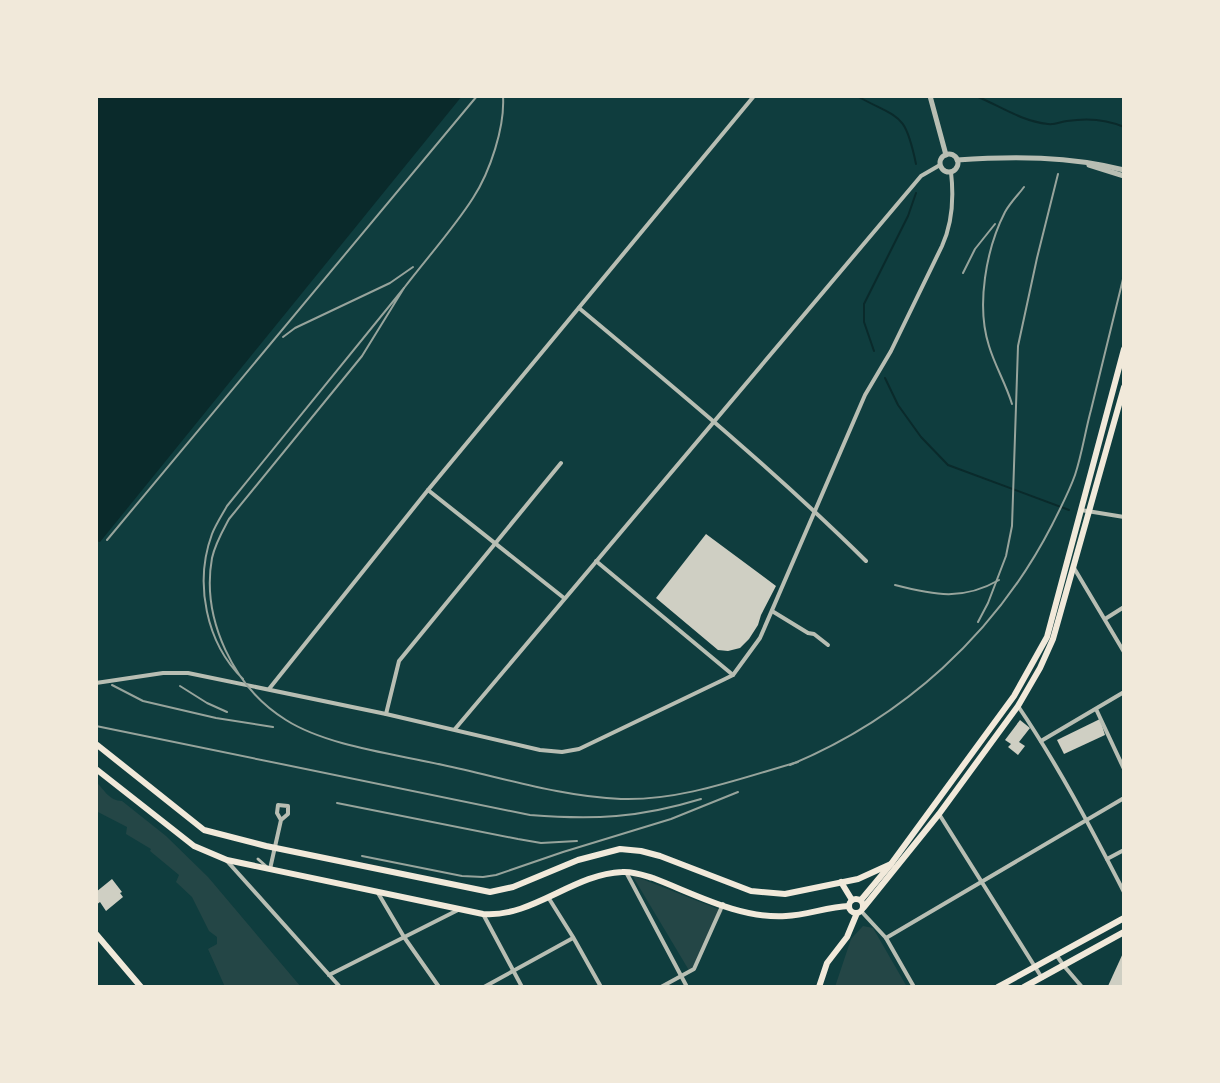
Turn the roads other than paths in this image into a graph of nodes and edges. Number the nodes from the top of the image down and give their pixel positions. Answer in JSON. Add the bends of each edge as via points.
{"nodes":[{"id":1,"x":754,"y":96,"type":"edge"},
{"id":2,"x":930,"y":96,"type":"edge"},
{"id":3,"x":946,"y":155,"type":"junction"},
{"id":4,"x":957,"y":160,"type":"junction"},
{"id":5,"x":1081,"y":162,"type":"junction"},
{"id":6,"x":940,"y":165,"type":"junction"},
{"id":7,"x":1124,"y":170,"type":"edge"},
{"id":8,"x":951,"y":172,"type":"junction"},
{"id":9,"x":1124,"y":176,"type":"edge"},
{"id":10,"x":579,"y":308,"type":"junction"},
{"id":11,"x":1124,"y":349,"type":"edge"},
{"id":12,"x":1124,"y":387,"type":"edge"},
{"id":13,"x":714,"y":421,"type":"junction"},
{"id":14,"x":561,"y":463,"type":"dead end"},
{"id":15,"x":428,"y":490,"type":"junction"},
{"id":16,"x":815,"y":511,"type":"junction"},
{"id":17,"x":1085,"y":511,"type":"junction"},
{"id":18,"x":1124,"y":517,"type":"edge"},
{"id":19,"x":496,"y":544,"type":"junction"},
{"id":20,"x":596,"y":561,"type":"junction"},
{"id":21,"x":866,"y":561,"type":"dead end"},
{"id":22,"x":1074,"y":567,"type":"junction"},
{"id":23,"x":565,"y":599,"type":"junction"},
{"id":24,"x":1124,"y":607,"type":"edge"},
{"id":25,"x":772,"y":611,"type":"junction"},
{"id":26,"x":1105,"y":619,"type":"junction"},
{"id":27,"x":828,"y":645,"type":"dead end"},
{"id":28,"x":1124,"y":652,"type":"edge"},
{"id":29,"x":733,"y":675,"type":"junction"},
{"id":30,"x":96,"y":683,"type":"edge"},
{"id":31,"x":269,"y":689,"type":"junction"},
{"id":32,"x":1124,"y":692,"type":"edge"},
{"id":33,"x":1018,"y":706,"type":"junction"},
{"id":34,"x":1096,"y":709,"type":"junction"},
{"id":35,"x":386,"y":714,"type":"junction"},
{"id":36,"x":455,"y":730,"type":"junction"},
{"id":37,"x":1041,"y":741,"type":"junction"},
{"id":38,"x":96,"y":744,"type":"edge"},
{"id":39,"x":96,"y":769,"type":"edge"},
{"id":40,"x":1124,"y":769,"type":"edge"},
{"id":41,"x":1124,"y":798,"type":"edge"},
{"id":42,"x":939,"y":814,"type":"junction"},
{"id":43,"x":281,"y":820,"type":"dead end"},
{"id":44,"x":1087,"y":820,"type":"junction"},
{"id":45,"x":275,"y":848,"type":"junction"},
{"id":46,"x":260,"y":849,"type":"dead end"},
{"id":47,"x":1124,"y":850,"type":"edge"},
{"id":48,"x":258,"y":859,"type":"dead end"},
{"id":49,"x":1107,"y":859,"type":"junction"},
{"id":50,"x":227,"y":860,"type":"junction"},
{"id":51,"x":891,"y":864,"type":"junction"},
{"id":52,"x":270,"y":869,"type":"junction"},
{"id":53,"x":626,"y":872,"type":"junction"},
{"id":54,"x":982,"y":881,"type":"junction"},
{"id":55,"x":841,"y":882,"type":"junction"},
{"id":56,"x":377,"y":891,"type":"junction"},
{"id":57,"x":1124,"y":892,"type":"edge"},
{"id":58,"x":548,"y":897,"type":"junction"},
{"id":59,"x":850,"y":903,"type":"junction"},
{"id":60,"x":723,"y":904,"type":"junction"},
{"id":61,"x":861,"y":908,"type":"junction"},
{"id":62,"x":460,"y":909,"type":"junction"},
{"id":63,"x":483,"y":914,"type":"junction"},
{"id":64,"x":1124,"y":918,"type":"edge"},
{"id":65,"x":1124,"y":932,"type":"edge"},
{"id":66,"x":96,"y":934,"type":"edge"},
{"id":67,"x":404,"y":937,"type":"junction"},
{"id":68,"x":573,"y":937,"type":"junction"},
{"id":69,"x":886,"y":938,"type":"junction"},
{"id":70,"x":1057,"y":956,"type":"junction"},
{"id":71,"x":1064,"y":966,"type":"junction"},
{"id":72,"x":1035,"y":967,"type":"junction"},
{"id":73,"x":513,"y":971,"type":"junction"},
{"id":74,"x":329,"y":975,"type":"junction"},
{"id":75,"x":681,"y":977,"type":"junction"},
{"id":76,"x":1042,"y":978,"type":"junction"},
{"id":77,"x":141,"y":987,"type":"edge"},
{"id":78,"x":340,"y":987,"type":"edge"},
{"id":79,"x":439,"y":987,"type":"edge"},
{"id":80,"x":484,"y":987,"type":"edge"},
{"id":81,"x":522,"y":987,"type":"edge"},
{"id":82,"x":601,"y":987,"type":"edge"},
{"id":83,"x":661,"y":987,"type":"edge"},
{"id":84,"x":687,"y":987,"type":"edge"},
{"id":85,"x":819,"y":987,"type":"edge"},
{"id":86,"x":914,"y":987,"type":"edge"},
{"id":87,"x":998,"y":987,"type":"edge"},
{"id":88,"x":1024,"y":987,"type":"edge"},
{"id":89,"x":1082,"y":987,"type":"edge"}],
"edges":[{"from":1,"to":10,"type":"street"},
{"from":2,"to":3,"type":"street"},
{"from":3,"to":4,"type":"street"},
{"from":3,"to":6,"type":"street"},
{"from":4,"to":5,"type":"street","via":[[1026,157]]},
{"from":4,"to":8,"type":"street"},
{"from":5,"to":7,"type":"street"},
{"from":5,"to":9,"type":"street"},
{"from":6,"to":8,"type":"street"},
{"from":6,"to":13,"type":"street","via":[[921,176]]},
{"from":8,"to":16,"type":"street","via":[[954,203],[947,235],[865,395]]},
{"from":10,"to":13,"type":"street"},
{"from":10,"to":15,"type":"street"},
{"from":11,"to":17,"type":"main road"},
{"from":12,"to":17,"type":"main road"},
{"from":13,"to":16,"type":"street"},
{"from":13,"to":20,"type":"street"},
{"from":14,"to":19,"type":"street"},
{"from":15,"to":19,"type":"street"},
{"from":15,"to":31,"type":"street"},
{"from":16,"to":21,"type":"street"},
{"from":16,"to":25,"type":"street"},
{"from":17,"to":18,"type":"street"},
{"from":17,"to":22,"type":"main road"},
{"from":17,"to":51,"type":"main road","via":[[1047,637],[1033,665]]},
{"from":19,"to":23,"type":"street"},
{"from":19,"to":35,"type":"street","via":[[399,661]]},
{"from":20,"to":23,"type":"street"},
{"from":20,"to":29,"type":"street"},
{"from":22,"to":26,"type":"street"},
{"from":22,"to":33,"type":"main road","via":[[1053,639]]},
{"from":23,"to":36,"type":"street"},
{"from":24,"to":26,"type":"street"},
{"from":25,"to":27,"type":"street"},
{"from":25,"to":29,"type":"street"},
{"from":26,"to":28,"type":"street"},
{"from":29,"to":36,"type":"street","via":[[579,749],[540,750]]},
{"from":30,"to":31,"type":"street","via":[[179,672]]},
{"from":31,"to":35,"type":"street"},
{"from":32,"to":34,"type":"street"},
{"from":33,"to":37,"type":"street"},
{"from":33,"to":42,"type":"main road"},
{"from":34,"to":37,"type":"street"},
{"from":34,"to":40,"type":"street"},
{"from":35,"to":36,"type":"street"},
{"from":37,"to":44,"type":"street"},
{"from":38,"to":45,"type":"main road","via":[[204,830]]},
{"from":39,"to":50,"type":"main road","via":[[194,846]]},
{"from":41,"to":44,"type":"street"},
{"from":42,"to":54,"type":"street"},
{"from":42,"to":61,"type":"main road"},
{"from":43,"to":45,"type":"street"},
{"from":44,"to":49,"type":"street"},
{"from":44,"to":54,"type":"street"},
{"from":45,"to":46,"type":"street"},
{"from":45,"to":52,"type":"street"},
{"from":45,"to":55,"type":"main road","via":[[490,892],[620,849],[660,856],[751,891],[785,894]]},
{"from":47,"to":49,"type":"street"},
{"from":48,"to":52,"type":"street"},
{"from":49,"to":57,"type":"street"},
{"from":50,"to":52,"type":"main road"},
{"from":50,"to":74,"type":"street"},
{"from":51,"to":55,"type":"main road"},
{"from":51,"to":61,"type":"main road"},
{"from":52,"to":56,"type":"main road"},
{"from":53,"to":58,"type":"main road","via":[[606,874]]},
{"from":53,"to":60,"type":"main road"},
{"from":53,"to":75,"type":"street"},
{"from":54,"to":69,"type":"street"},
{"from":54,"to":72,"type":"street"},
{"from":55,"to":59,"type":"main road"},
{"from":56,"to":62,"type":"main road"},
{"from":56,"to":67,"type":"street"},
{"from":58,"to":63,"type":"main road","via":[[505,913]]},
{"from":58,"to":68,"type":"street"},
{"from":59,"to":60,"type":"main road","via":[[787,916],[746,913]]},
{"from":59,"to":61,"type":"main road","via":[[852,912]]},
{"from":59,"to":61,"type":"main road","via":[[857,898]]},
{"from":60,"to":75,"type":"street","via":[[694,969]]},
{"from":61,"to":69,"type":"street"},
{"from":61,"to":85,"type":"main road","via":[[827,963]]},
{"from":62,"to":63,"type":"main road"},
{"from":62,"to":67,"type":"street"},
{"from":63,"to":73,"type":"street"},
{"from":64,"to":70,"type":"main road"},
{"from":65,"to":71,"type":"main road"},
{"from":66,"to":77,"type":"main road"},
{"from":67,"to":74,"type":"street"},
{"from":67,"to":79,"type":"street"},
{"from":68,"to":73,"type":"street"},
{"from":68,"to":82,"type":"street"},
{"from":69,"to":86,"type":"street"},
{"from":70,"to":71,"type":"street"},
{"from":70,"to":72,"type":"main road"},
{"from":71,"to":76,"type":"main road"},
{"from":71,"to":89,"type":"street"},
{"from":72,"to":76,"type":"street"},
{"from":72,"to":87,"type":"main road"},
{"from":73,"to":80,"type":"street"},
{"from":73,"to":81,"type":"street"},
{"from":74,"to":78,"type":"street"},
{"from":75,"to":83,"type":"street"},
{"from":75,"to":84,"type":"street"},
{"from":76,"to":88,"type":"main road"}]}
